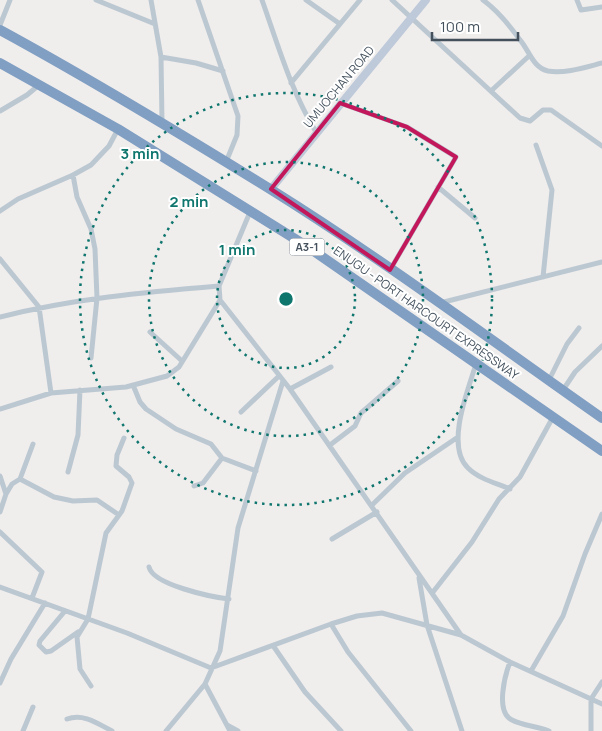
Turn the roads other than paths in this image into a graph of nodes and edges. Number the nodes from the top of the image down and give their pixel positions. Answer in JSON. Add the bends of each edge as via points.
{"nodes":[{"id":1,"x":10,"y":0,"type":"edge"},
{"id":2,"x":96,"y":0,"type":"edge"},
{"id":3,"x":151,"y":0,"type":"edge"},
{"id":4,"x":198,"y":0,"type":"edge"},
{"id":5,"x":262,"y":0,"type":"edge"},
{"id":6,"x":306,"y":0,"type":"edge"},
{"id":7,"x":360,"y":0,"type":"edge"},
{"id":8,"x":392,"y":0,"type":"edge"},
{"id":9,"x":426,"y":0,"type":"edge"},
{"id":10,"x":483,"y":0,"type":"edge"},
{"id":11,"x":577,"y":0,"type":"edge"},
{"id":12,"x":602,"y":8,"type":"edge"},
{"id":13,"x":411,"y":18,"type":"junction"},
{"id":14,"x":155,"y":24,"type":"junction"},
{"id":15,"x":340,"y":24,"type":"junction"},
{"id":16,"x":0,"y":25,"type":"edge"},
{"id":17,"x":0,"y":30,"type":"edge"},
{"id":18,"x":530,"y":55,"type":"junction"},
{"id":19,"x":160,"y":58,"type":"junction"},
{"id":20,"x":0,"y":63,"type":"edge"},
{"id":21,"x":602,"y":63,"type":"edge"},
{"id":22,"x":223,"y":70,"type":"junction"},
{"id":23,"x":291,"y":83,"type":"junction"},
{"id":24,"x":40,"y":84,"type":"junction"},
{"id":25,"x":491,"y":91,"type":"junction"},
{"id":26,"x":340,"y":103,"type":"junction"},
{"id":27,"x":0,"y":111,"type":"edge"},
{"id":28,"x":162,"y":122,"type":"junction"},
{"id":29,"x":118,"y":129,"type":"junction"},
{"id":30,"x":316,"y":132,"type":"junction"},
{"id":31,"x":536,"y":145,"type":"dead end"},
{"id":32,"x":602,"y":146,"type":"edge"},
{"id":33,"x":226,"y":162,"type":"junction"},
{"id":34,"x":73,"y":175,"type":"junction"},
{"id":35,"x":438,"y":187,"type":"junction"},
{"id":36,"x":271,"y":189,"type":"junction"},
{"id":37,"x":0,"y":211,"type":"edge"},
{"id":38,"x":250,"y":212,"type":"junction"},
{"id":39,"x":475,"y":218,"type":"dead end"},
{"id":40,"x":0,"y":259,"type":"edge"},
{"id":41,"x":602,"y":262,"type":"edge"},
{"id":42,"x":390,"y":270,"type":"junction"},
{"id":43,"x":543,"y":277,"type":"junction"},
{"id":44,"x":219,"y":286,"type":"junction"},
{"id":45,"x":97,"y":298,"type":"junction"},
{"id":46,"x":220,"y":300,"type":"junction"},
{"id":47,"x":438,"y":303,"type":"junction"},
{"id":48,"x":39,"y":307,"type":"junction"},
{"id":49,"x":0,"y":317,"type":"edge"},
{"id":50,"x":579,"y":328,"type":"dead end"},
{"id":51,"x":150,"y":332,"type":"dead end"},
{"id":52,"x":602,"y":346,"type":"edge"},
{"id":53,"x":91,"y":358,"type":"dead end"},
{"id":54,"x":182,"y":361,"type":"junction"},
{"id":55,"x":476,"y":363,"type":"junction"},
{"id":56,"x":331,"y":367,"type":"dead end"},
{"id":57,"x":281,"y":378,"type":"junction"},
{"id":58,"x":398,"y":381,"type":"dead end"},
{"id":59,"x":548,"y":381,"type":"junction"},
{"id":60,"x":134,"y":386,"type":"junction"},
{"id":61,"x":290,"y":389,"type":"junction"},
{"id":62,"x":80,"y":390,"type":"junction"},
{"id":63,"x":563,"y":391,"type":"junction"},
{"id":64,"x":51,"y":393,"type":"junction"},
{"id":65,"x":0,"y":409,"type":"edge"},
{"id":66,"x":241,"y":412,"type":"dead end"},
{"id":67,"x":553,"y":417,"type":"junction"},
{"id":68,"x":602,"y":418,"type":"edge"},
{"id":69,"x":458,"y":437,"type":"junction"},
{"id":70,"x":124,"y":438,"type":"dead end"},
{"id":71,"x":33,"y":444,"type":"dead end"},
{"id":72,"x":330,"y":445,"type":"junction"},
{"id":73,"x":602,"y":452,"type":"edge"},
{"id":74,"x":222,"y":458,"type":"junction"},
{"id":75,"x":256,"y":471,"type":"junction"},
{"id":76,"x":68,"y":472,"type":"dead end"},
{"id":77,"x":1,"y":478,"type":"edge"},
{"id":78,"x":20,"y":479,"type":"junction"},
{"id":79,"x":12,"y":484,"type":"junction"},
{"id":80,"x":194,"y":486,"type":"dead end"},
{"id":81,"x":510,"y":489,"type":"junction"},
{"id":82,"x":6,"y":494,"type":"junction"},
{"id":83,"x":372,"y":505,"type":"junction"},
{"id":84,"x":0,"y":512,"type":"edge"},
{"id":85,"x":377,"y":512,"type":"junction"},
{"id":86,"x":602,"y":514,"type":"edge"},
{"id":87,"x":118,"y":515,"type":"junction"},
{"id":88,"x":0,"y":532,"type":"edge"},
{"id":89,"x":332,"y":539,"type":"dead end"},
{"id":90,"x":149,"y":567,"type":"dead end"},
{"id":91,"x":419,"y":577,"type":"junction"},
{"id":92,"x":0,"y":587,"type":"edge"},
{"id":93,"x":433,"y":592,"type":"junction"},
{"id":94,"x":32,"y":598,"type":"junction"},
{"id":95,"x":228,"y":600,"type":"junction"},
{"id":96,"x":45,"y":603,"type":"junction"},
{"id":97,"x":65,"y":611,"type":"junction"},
{"id":98,"x":88,"y":619,"type":"junction"},
{"id":99,"x":330,"y":624,"type":"junction"},
{"id":100,"x":427,"y":625,"type":"junction"},
{"id":101,"x":81,"y":629,"type":"junction"},
{"id":102,"x":461,"y":635,"type":"junction"},
{"id":103,"x":274,"y":647,"type":"junction"},
{"id":104,"x":510,"y":662,"type":"junction"},
{"id":105,"x":212,"y":668,"type":"junction"},
{"id":106,"x":532,"y":671,"type":"junction"},
{"id":107,"x":0,"y":682,"type":"edge"},
{"id":108,"x":602,"y":682,"type":"edge"},
{"id":109,"x":204,"y":684,"type":"junction"},
{"id":110,"x":92,"y":686,"type":"dead end"},
{"id":111,"x":591,"y":699,"type":"junction"},
{"id":112,"x":602,"y":704,"type":"edge"},
{"id":113,"x":32,"y":707,"type":"dead end"},
{"id":114,"x":67,"y":719,"type":"dead end"},
{"id":115,"x":227,"y":725,"type":"junction"},
{"id":116,"x":23,"y":731,"type":"edge"},
{"id":117,"x":112,"y":731,"type":"edge"},
{"id":118,"x":166,"y":731,"type":"edge"},
{"id":119,"x":230,"y":731,"type":"edge"},
{"id":120,"x":238,"y":731,"type":"edge"},
{"id":121,"x":341,"y":731,"type":"edge"},
{"id":122,"x":411,"y":731,"type":"edge"},
{"id":123,"x":462,"y":731,"type":"edge"},
{"id":124,"x":549,"y":731,"type":"edge"},
{"id":125,"x":591,"y":731,"type":"edge"}],
"edges":[{"from":1,"to":16,"type":"street"},
{"from":2,"to":14,"type":"street"},
{"from":3,"to":14,"type":"street"},
{"from":4,"to":22,"type":"street"},
{"from":5,"to":23,"type":"street"},
{"from":6,"to":15,"type":"street"},
{"from":7,"to":15,"type":"street"},
{"from":8,"to":13,"type":"street"},
{"from":9,"to":13,"type":"street","name":"UMUOCHAN ROAD"},
{"from":10,"to":18,"type":"street","via":[[521,40]]},
{"from":11,"to":12,"type":"street","via":[[581,10]]},
{"from":13,"to":25,"type":"street"},
{"from":13,"to":26,"type":"street","name":"UMUOCHAN ROAD"},
{"from":14,"to":19,"type":"street"},
{"from":15,"to":23,"type":"street"},
{"from":17,"to":28,"type":"highway","name":"ENUGU - PORT HARCOURT EXPRESSWAY","number":"A3-1"},
{"from":18,"to":21,"type":"street","via":[[548,71],[572,70]]},
{"from":18,"to":25,"type":"street"},
{"from":19,"to":22,"type":"street"},
{"from":19,"to":28,"type":"street"},
{"from":20,"to":24,"type":"highway","name":"ENUGU - PORT HARCOURT EXPRESSWAY","number":"A3-1"},
{"from":22,"to":33,"type":"street","via":[[238,121],[237,135]]},
{"from":23,"to":30,"type":"street"},
{"from":24,"to":27,"type":"street"},
{"from":24,"to":29,"type":"highway","name":"ENUGU - PORT HARCOURT EXPRESSWAY","number":"A3-1"},
{"from":25,"to":32,"type":"street","via":[[520,118],[530,121],[543,110],[550,110]]},
{"from":26,"to":30,"type":"street","name":"UMUOCHAN ROAD"},
{"from":26,"to":35,"type":"street","via":[[407,127],[456,157]]},
{"from":28,"to":33,"type":"highway","name":"ENUGU - PORT HARCOURT EXPRESSWAY","number":"A3-1"},
{"from":29,"to":34,"type":"street","via":[[101,157]]},
{"from":29,"to":38,"type":"highway","name":"ENUGU - PORT HARCOURT EXPRESSWAY","number":"A3-1"},
{"from":30,"to":36,"type":"street","name":"UMUOCHAN ROAD"},
{"from":31,"to":43,"type":"street","via":[[552,190]]},
{"from":33,"to":36,"type":"highway","name":"ENUGU - PORT HARCOURT EXPRESSWAY","number":"A3-1"},
{"from":34,"to":37,"type":"street","via":[[25,195]]},
{"from":34,"to":45,"type":"street","via":[[77,197],[91,229]]},
{"from":35,"to":39,"type":"street"},
{"from":35,"to":42,"type":"street"},
{"from":36,"to":42,"type":"highway","name":"ENUGU - PORT HARCOURT EXPRESSWAY","number":"A3-1"},
{"from":38,"to":44,"type":"street"},
{"from":38,"to":55,"type":"highway","name":"ENUGU - PORT HARCOURT EXPRESSWAY","number":"A3-1","via":[[308,247]]},
{"from":40,"to":48,"type":"street"},
{"from":41,"to":43,"type":"street"},
{"from":42,"to":47,"type":"highway","name":"ENUGU - PORT HARCOURT EXPRESSWAY","number":"A3-1"},
{"from":43,"to":47,"type":"street"},
{"from":44,"to":45,"type":"street"},
{"from":44,"to":46,"type":"street"},
{"from":45,"to":48,"type":"street"},
{"from":45,"to":53,"type":"street"},
{"from":46,"to":54,"type":"street"},
{"from":46,"to":57,"type":"street"},
{"from":47,"to":59,"type":"highway","name":"ENUGU - PORT HARCOURT EXPRESSWAY","number":"A3-1"},
{"from":48,"to":49,"type":"street"},
{"from":48,"to":64,"type":"street"},
{"from":50,"to":59,"type":"street","via":[[566,344]]},
{"from":51,"to":54,"type":"street"},
{"from":52,"to":63,"type":"street","via":[[575,372]]},
{"from":54,"to":60,"type":"street","via":[[167,376]]},
{"from":55,"to":67,"type":"highway","name":"ENUGU - PORT HARCOURT EXPRESSWAY","number":"A3-1"},
{"from":55,"to":69,"type":"street","via":[[463,403]]},
{"from":56,"to":61,"type":"street"},
{"from":57,"to":61,"type":"street"},
{"from":57,"to":66,"type":"street"},
{"from":57,"to":75,"type":"street"},
{"from":58,"to":72,"type":"street","via":[[361,413],[355,426]]},
{"from":59,"to":63,"type":"highway","name":"ENUGU - PORT HARCOURT EXPRESSWAY","number":"A3-1"},
{"from":60,"to":62,"type":"street"},
{"from":60,"to":74,"type":"street","via":[[146,410],[182,432],[212,444]]},
{"from":61,"to":72,"type":"street"},
{"from":62,"to":64,"type":"street"},
{"from":62,"to":76,"type":"street","via":[[78,435]]},
{"from":63,"to":68,"type":"highway","name":"ENUGU - PORT HARCOURT EXPRESSWAY","number":"A3-1"},
{"from":64,"to":65,"type":"street"},
{"from":67,"to":73,"type":"highway","name":"ENUGU - PORT HARCOURT EXPRESSWAY","number":"A3-1"},
{"from":67,"to":81,"type":"street"},
{"from":69,"to":81,"type":"street","via":[[460,457],[469,470]]},
{"from":69,"to":83,"type":"street","via":[[405,473]]},
{"from":70,"to":87,"type":"street","via":[[116,466],[130,477],[132,483]]},
{"from":71,"to":78,"type":"street"},
{"from":72,"to":83,"type":"street"},
{"from":74,"to":75,"type":"street"},
{"from":74,"to":80,"type":"street","via":[[203,483]]},
{"from":75,"to":95,"type":"street","via":[[238,528]]},
{"from":77,"to":79,"type":"street"},
{"from":77,"to":82,"type":"street"},
{"from":78,"to":79,"type":"street"},
{"from":78,"to":87,"type":"street","via":[[54,497],[73,501],[97,500]]},
{"from":79,"to":82,"type":"street"},
{"from":81,"to":93,"type":"street","via":[[499,499],[472,542]]},
{"from":82,"to":84,"type":"street"},
{"from":83,"to":85,"type":"street"},
{"from":85,"to":89,"type":"street"},
{"from":85,"to":91,"type":"street"},
{"from":86,"to":106,"type":"street","via":[[563,616]]},
{"from":87,"to":98,"type":"street","via":[[106,534]]},
{"from":88,"to":94,"type":"street","via":[[42,572]]},
{"from":90,"to":95,"type":"street","via":[[154,575],[173,584]]},
{"from":91,"to":93,"type":"street"},
{"from":91,"to":100,"type":"street"},
{"from":92,"to":94,"type":"street"},
{"from":93,"to":102,"type":"street"},
{"from":94,"to":96,"type":"street"},
{"from":95,"to":105,"type":"street","via":[[220,651]]},
{"from":96,"to":97,"type":"street"},
{"from":96,"to":107,"type":"street"},
{"from":97,"to":98,"type":"street"},
{"from":97,"to":101,"type":"street","via":[[40,641],[42,649],[51,651]]},
{"from":98,"to":101,"type":"street"},
{"from":98,"to":105,"type":"street"},
{"from":99,"to":100,"type":"street","via":[[382,613]]},
{"from":99,"to":103,"type":"street"},
{"from":99,"to":122,"type":"street","via":[[348,652]]},
{"from":100,"to":102,"type":"street"},
{"from":100,"to":123,"type":"street"},
{"from":101,"to":110,"type":"street","via":[[76,637],[78,664]]},
{"from":102,"to":104,"type":"street"},
{"from":103,"to":105,"type":"street"},
{"from":103,"to":121,"type":"street","via":[[305,692]]},
{"from":104,"to":106,"type":"street"},
{"from":104,"to":124,"type":"street","via":[[502,692],[506,715],[512,720]]},
{"from":105,"to":109,"type":"street"},
{"from":106,"to":111,"type":"street"},
{"from":108,"to":111,"type":"street"},
{"from":109,"to":115,"type":"street"},
{"from":109,"to":118,"type":"street"},
{"from":111,"to":112,"type":"street"},
{"from":111,"to":125,"type":"street"},
{"from":113,"to":116,"type":"street"},
{"from":114,"to":117,"type":"street","via":[[83,717]]},
{"from":115,"to":119,"type":"street"},
{"from":115,"to":120,"type":"street"}]}
